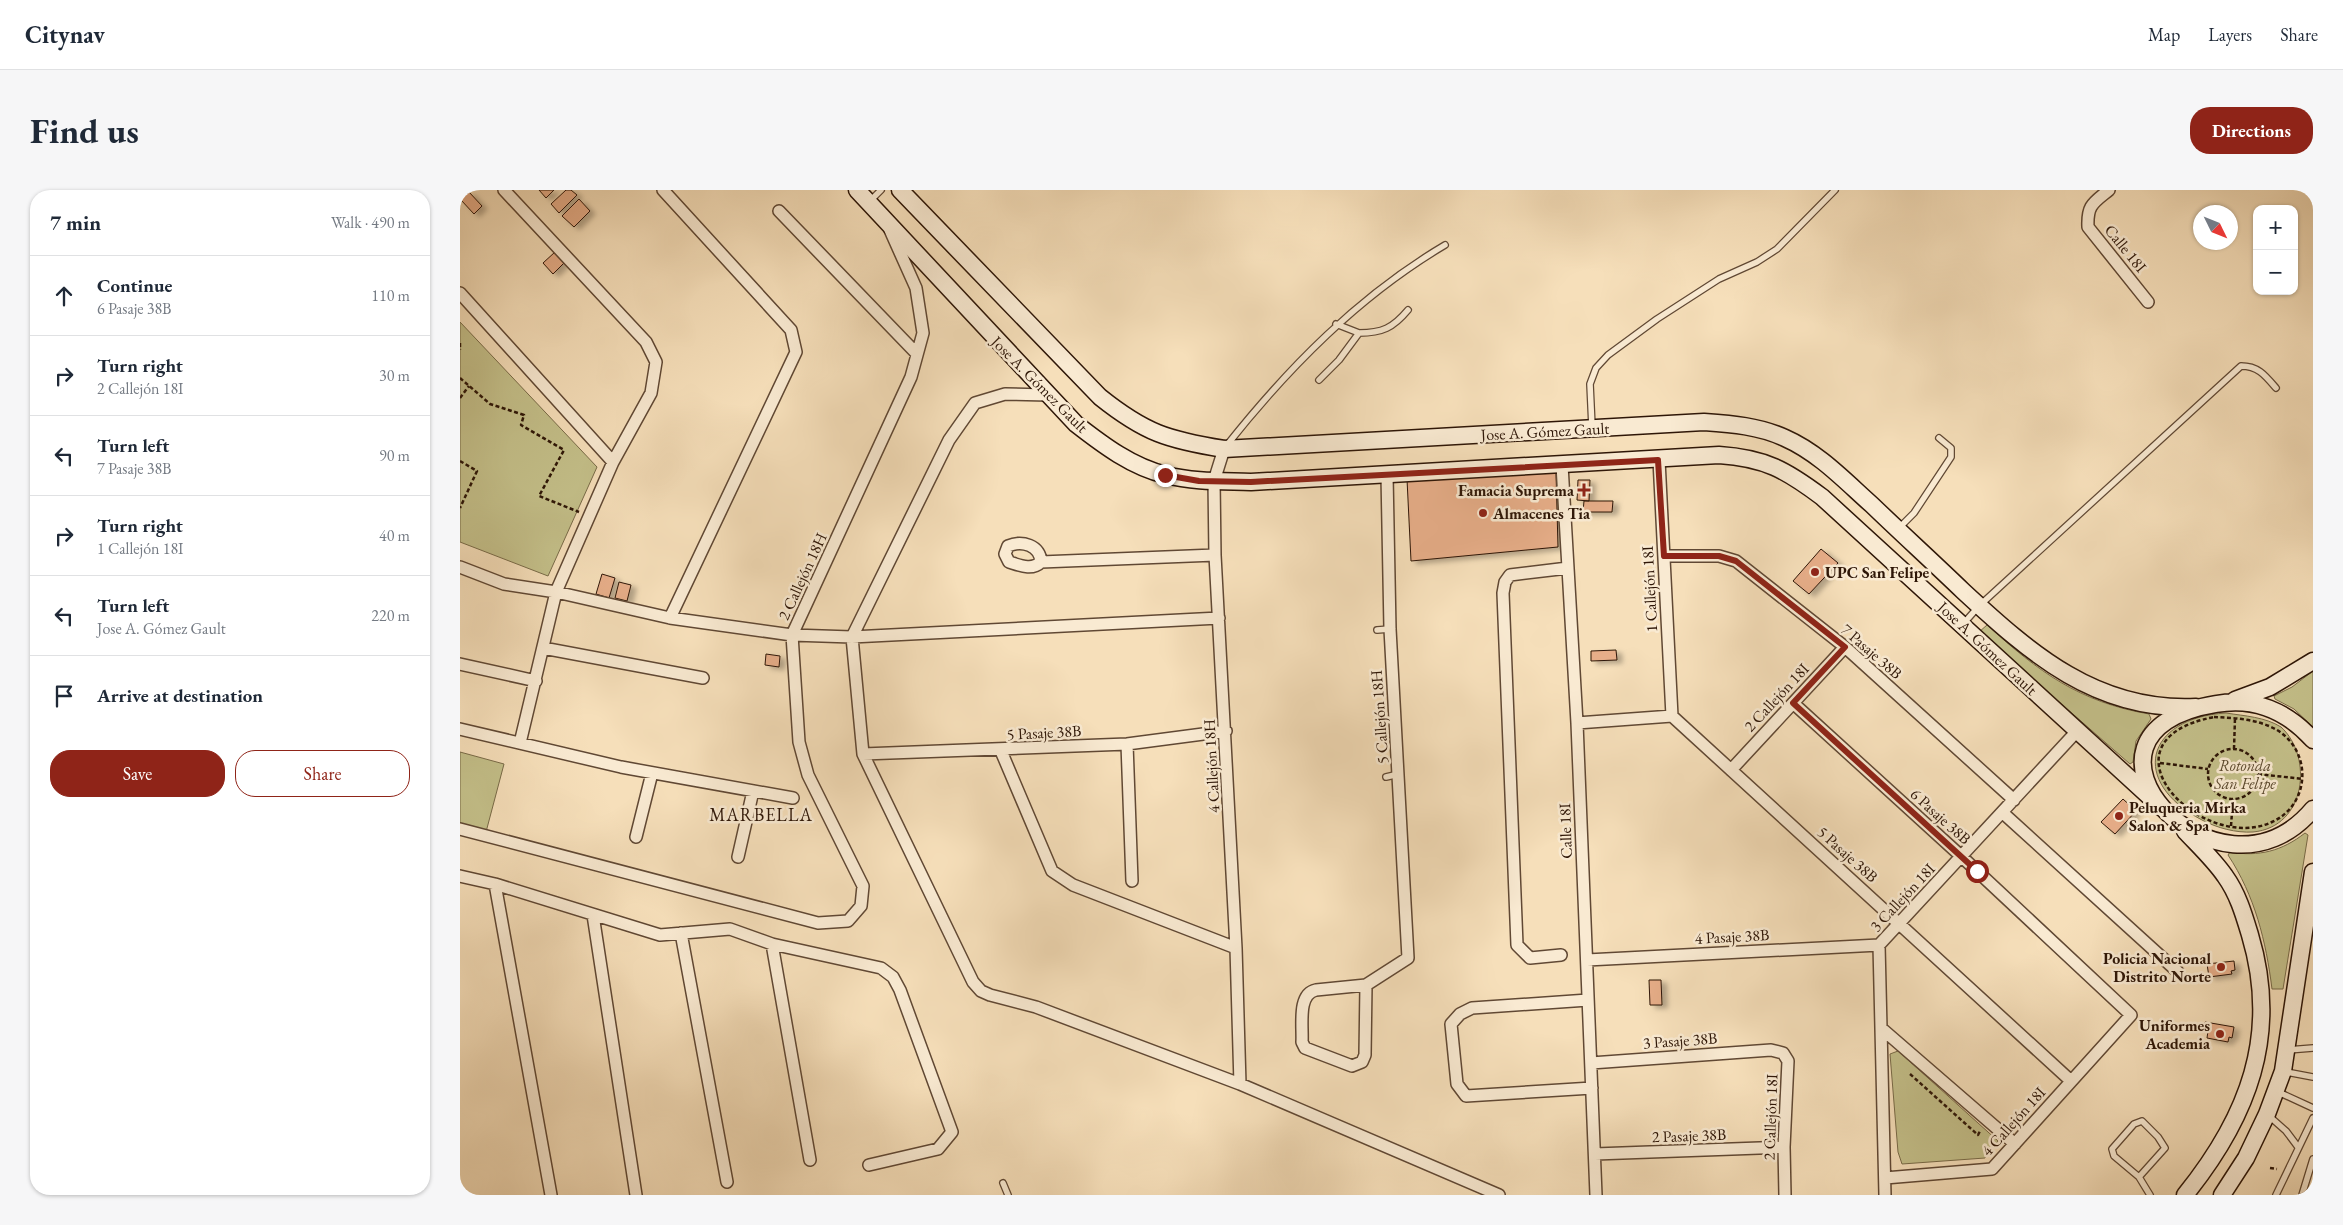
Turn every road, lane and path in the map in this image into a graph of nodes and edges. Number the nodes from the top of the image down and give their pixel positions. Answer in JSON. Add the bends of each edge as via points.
{"nodes":[{"id":1,"x":504,"y":190,"type":"edge"},
{"id":2,"x":663,"y":190,"type":"edge"},
{"id":3,"x":857,"y":190,"type":"edge"},
{"id":4,"x":881,"y":190,"type":"edge"},
{"id":5,"x":900,"y":190,"type":"edge"},
{"id":6,"x":1835,"y":190,"type":"edge"},
{"id":7,"x":2109,"y":190,"type":"edge"},
{"id":8,"x":869,"y":202,"type":"junction"},
{"id":9,"x":779,"y":211,"type":"dead end"},
{"id":10,"x":886,"y":219,"type":"junction"},
{"id":11,"x":1445,"y":245,"type":"dead end"},
{"id":12,"x":460,"y":293,"type":"edge"},
{"id":13,"x":2148,"y":302,"type":"dead end"},
{"id":14,"x":1408,"y":310,"type":"dead end"},
{"id":15,"x":1336,"y":324,"type":"junction"},
{"id":16,"x":1359,"y":333,"type":"junction"},
{"id":17,"x":460,"y":343,"type":"edge"},
{"id":18,"x":460,"y":350,"type":"edge"},
{"id":19,"x":917,"y":354,"type":"junction"},
{"id":20,"x":460,"y":378,"type":"edge"},
{"id":21,"x":1319,"y":380,"type":"dead end"},
{"id":22,"x":470,"y":386,"type":"junction"},
{"id":23,"x":2276,"y":388,"type":"dead end"},
{"id":24,"x":1048,"y":395,"type":"junction"},
{"id":25,"x":460,"y":398,"type":"edge"},
{"id":26,"x":1592,"y":428,"type":"junction"},
{"id":27,"x":1939,"y":438,"type":"dead end"},
{"id":28,"x":1224,"y":448,"type":"junction"},
{"id":29,"x":1658,"y":460,"type":"junction"},
{"id":30,"x":460,"y":461,"type":"edge"},
{"id":31,"x":613,"y":462,"type":"junction"},
{"id":32,"x":1562,"y":466,"type":"junction"},
{"id":33,"x":1387,"y":475,"type":"junction"},
{"id":34,"x":1214,"y":481,"type":"junction"},
{"id":35,"x":460,"y":508,"type":"edge"},
{"id":36,"x":589,"y":516,"type":"junction"},
{"id":37,"x":1898,"y":529,"type":"junction"},
{"id":38,"x":1215,"y":556,"type":"junction"},
{"id":39,"x":1664,"y":556,"type":"junction"},
{"id":40,"x":1041,"y":562,"type":"dead end"},
{"id":41,"x":460,"y":567,"type":"edge"},
{"id":42,"x":1568,"y":568,"type":"junction"},
{"id":43,"x":556,"y":592,"type":"junction"},
{"id":44,"x":1980,"y":606,"type":"junction"},
{"id":45,"x":670,"y":618,"type":"junction"},
{"id":46,"x":1219,"y":618,"type":"junction"},
{"id":47,"x":1963,"y":624,"type":"junction"},
{"id":48,"x":1390,"y":629,"type":"junction"},
{"id":49,"x":1377,"y":630,"type":"dead end"},
{"id":50,"x":792,"y":635,"type":"junction"},
{"id":51,"x":852,"y":637,"type":"junction"},
{"id":52,"x":1845,"y":647,"type":"junction"},
{"id":53,"x":543,"y":648,"type":"junction"},
{"id":54,"x":2313,"y":661,"type":"edge"},
{"id":55,"x":460,"y":664,"type":"edge"},
{"id":56,"x":703,"y":678,"type":"dead end"},
{"id":57,"x":536,"y":681,"type":"junction"},
{"id":58,"x":2233,"y":701,"type":"junction"},
{"id":59,"x":1793,"y":703,"type":"junction"},
{"id":60,"x":2196,"y":707,"type":"junction"},
{"id":61,"x":1672,"y":716,"type":"junction"},
{"id":62,"x":2235,"y":718,"type":"junction"},
{"id":63,"x":1577,"y":723,"type":"junction"},
{"id":64,"x":460,"y":729,"type":"edge"},
{"id":65,"x":2078,"y":730,"type":"junction"},
{"id":66,"x":1226,"y":731,"type":"junction"},
{"id":67,"x":2313,"y":740,"type":"edge"},
{"id":68,"x":520,"y":744,"type":"junction"},
{"id":69,"x":1127,"y":744,"type":"junction"},
{"id":70,"x":2234,"y":750,"type":"junction"},
{"id":71,"x":1001,"y":751,"type":"junction"},
{"id":72,"x":863,"y":754,"type":"junction"},
{"id":73,"x":2158,"y":763,"type":"junction"},
{"id":74,"x":2208,"y":769,"type":"junction"},
{"id":75,"x":1731,"y":770,"type":"junction"},
{"id":76,"x":652,"y":773,"type":"junction"},
{"id":77,"x":1399,"y":774,"type":"junction"},
{"id":78,"x":2258,"y":774,"type":"junction"},
{"id":79,"x":1386,"y":777,"type":"dead end"},
{"id":80,"x":2302,"y":779,"type":"junction"},
{"id":81,"x":753,"y":791,"type":"junction"},
{"id":82,"x":793,"y":798,"type":"dead end"},
{"id":83,"x":2233,"y":799,"type":"junction"},
{"id":84,"x":2014,"y":800,"type":"junction"},
{"id":85,"x":2162,"y":808,"type":"junction"},
{"id":86,"x":2313,"y":809,"type":"edge"},
{"id":87,"x":2003,"y":813,"type":"junction"},
{"id":88,"x":2176,"y":822,"type":"junction"},
{"id":89,"x":2231,"y":826,"type":"junction"},
{"id":90,"x":460,"y":829,"type":"edge"},
{"id":91,"x":636,"y":837,"type":"dead end"},
{"id":92,"x":738,"y":857,"type":"dead end"},
{"id":93,"x":1962,"y":857,"type":"junction"},
{"id":94,"x":2313,"y":872,"type":"edge"},
{"id":95,"x":460,"y":876,"type":"edge"},
{"id":96,"x":1132,"y":881,"type":"dead end"},
{"id":97,"x":495,"y":884,"type":"junction"},
{"id":98,"x":593,"y":915,"type":"junction"},
{"id":99,"x":1899,"y":924,"type":"junction"},
{"id":100,"x":681,"y":933,"type":"junction"},
{"id":101,"x":772,"y":944,"type":"junction"},
{"id":102,"x":1879,"y":945,"type":"junction"},
{"id":103,"x":1236,"y":948,"type":"junction"},
{"id":104,"x":1561,"y":955,"type":"dead end"},
{"id":105,"x":1587,"y":960,"type":"junction"},
{"id":106,"x":2178,"y":972,"type":"dead end"},
{"id":107,"x":1366,"y":985,"type":"junction"},
{"id":108,"x":1588,"y":1000,"type":"junction"},
{"id":109,"x":2131,"y":1015,"type":"joint"},
{"id":110,"x":1881,"y":1028,"type":"junction"},
{"id":111,"x":2313,"y":1048,"type":"edge"},
{"id":112,"x":1771,"y":1050,"type":"joint"},
{"id":113,"x":2286,"y":1050,"type":"junction"},
{"id":114,"x":1591,"y":1063,"type":"junction"},
{"id":115,"x":2283,"y":1071,"type":"junction"},
{"id":116,"x":1910,"y":1074,"type":"dead end"},
{"id":117,"x":2313,"y":1077,"type":"edge"},
{"id":118,"x":2071,"y":1081,"type":"junction"},
{"id":119,"x":1240,"y":1084,"type":"junction"},
{"id":120,"x":1592,"y":1088,"type":"junction"},
{"id":121,"x":2276,"y":1091,"type":"junction"},
{"id":122,"x":2313,"y":1108,"type":"edge"},
{"id":123,"x":2267,"y":1114,"type":"junction"},
{"id":124,"x":2313,"y":1118,"type":"edge"},
{"id":125,"x":1988,"y":1120,"type":"junction"},
{"id":126,"x":2015,"y":1144,"type":"junction"},
{"id":127,"x":1784,"y":1147,"type":"junction"},
{"id":128,"x":2298,"y":1147,"type":"junction"},
{"id":129,"x":1595,"y":1154,"type":"junction"},
{"id":130,"x":2313,"y":1159,"type":"edge"},
{"id":131,"x":810,"y":1160,"type":"dead end"},
{"id":132,"x":869,"y":1164,"type":"dead end"},
{"id":133,"x":2139,"y":1177,"type":"junction"},
{"id":134,"x":1885,"y":1178,"type":"junction"},
{"id":135,"x":727,"y":1182,"type":"dead end"},
{"id":136,"x":1003,"y":1183,"type":"dead end"},
{"id":137,"x":551,"y":1195,"type":"edge"},
{"id":138,"x":636,"y":1195,"type":"edge"},
{"id":139,"x":1008,"y":1195,"type":"edge"},
{"id":140,"x":1500,"y":1195,"type":"edge"},
{"id":141,"x":1596,"y":1195,"type":"edge"},
{"id":142,"x":1785,"y":1195,"type":"edge"},
{"id":143,"x":1885,"y":1195,"type":"edge"},
{"id":144,"x":2150,"y":1195,"type":"edge"},
{"id":145,"x":2185,"y":1195,"type":"edge"},
{"id":146,"x":2222,"y":1195,"type":"edge"},
{"id":147,"x":2276,"y":1195,"type":"edge"},
{"id":148,"x":2302,"y":1195,"type":"edge"}],
"edges":[{"from":1,"to":31,"type":"street","via":[[646,342],[656,362],[651,393]]},
{"from":2,"to":45,"type":"street","via":[[791,330],[796,352]]},
{"from":3,"to":8,"type":"main road","name":"Jose A. Gómez Gault"},
{"from":4,"to":8,"type":"lane"},
{"from":5,"to":28,"type":"main road","name":"Jose A. Gómez Gault","via":[[1100,397],[1126,418],[1175,440]]},
{"from":6,"to":26,"type":"lane","via":[[1777,249],[1719,279],[1608,355],[1596,368],[1590,384]]},
{"from":7,"to":13,"type":"street","name":"Calle 18I","via":[[2093,203],[2087,213],[2088,227]]},
{"from":8,"to":10,"type":"main road","name":"Jose A. Gómez Gault"},
{"from":9,"to":19,"type":"street"},
{"from":10,"to":19,"type":"street","name":"2 Callejón 18H","via":[[916,288],[923,333]]},
{"from":10,"to":24,"type":"main road","name":"Jose A. Gómez Gault"},
{"from":11,"to":15,"type":"lane","via":[[1414,263]]},
{"from":12,"to":31,"type":"street"},
{"from":14,"to":16,"type":"lane","via":[[1397,324],[1375,333]]},
{"from":15,"to":16,"type":"lane"},
{"from":15,"to":28,"type":"lane","via":[[1276,385]]},
{"from":16,"to":21,"type":"lane"},
{"from":17,"to":18,"type":"path"},
{"from":19,"to":50,"type":"street","name":"2 Callejón 18H","via":[[911,377]]},
{"from":20,"to":22,"type":"path"},
{"from":22,"to":25,"type":"path"},
{"from":22,"to":36,"type":"path","via":[[490,404],[524,415],[521,425],[564,450],[539,496]]},
{"from":23,"to":44,"type":"lane","via":[[2263,372],[2251,366],[2241,366]]},
{"from":24,"to":34,"type":"main road","name":"Jose A. Gómez Gault","via":[[1076,424],[1106,448],[1165,475]]},
{"from":24,"to":51,"type":"street","via":[[1005,394],[975,403],[949,440]]},
{"from":26,"to":28,"type":"main road","name":"Jose A. Gómez Gault"},
{"from":26,"to":37,"type":"main road","name":"Jose A. Gómez Gault","via":[[1704,422],[1761,429],[1786,438],[1830,467]]},
{"from":27,"to":37,"type":"lane","via":[[1951,448],[1951,457],[1914,513]]},
{"from":28,"to":34,"type":"street","name":"4 Callejón 18H"},
{"from":29,"to":32,"type":"main road","name":"Jose A. Gómez Gault"},
{"from":29,"to":39,"type":"street","name":"1 Callejón 18I"},
{"from":29,"to":47,"type":"main road","name":"Jose A. Gómez Gault","via":[[1719,455],[1745,457],[1770,464],[1793,476],[1822,496]]},
{"from":30,"to":35,"type":"path","via":[[477,471]]},
{"from":31,"to":36,"type":"street"},
{"from":32,"to":33,"type":"main road","name":"Jose A. Gómez Gault"},
{"from":32,"to":42,"type":"street","name":"Calle 18I"},
{"from":33,"to":34,"type":"main road","name":"Jose A. Gómez Gault"},
{"from":33,"to":48,"type":"street","name":"5 Callejón 18H"},
{"from":34,"to":38,"type":"street","name":"4 Callejón 18H"},
{"from":36,"to":43,"type":"street"},
{"from":37,"to":44,"type":"main road","name":"Jose A. Gómez Gault"},
{"from":38,"to":40,"type":"street"},
{"from":38,"to":46,"type":"street","name":"4 Callejón 18H"},
{"from":39,"to":52,"type":"street","name":"7 Pasaje 38B","via":[[1719,556],[1736,561]]},
{"from":39,"to":61,"type":"street","name":"1 Callejón 18I"},
{"from":41,"to":43,"type":"street","via":[[504,584]]},
{"from":42,"to":63,"type":"street","name":"Calle 18I"},
{"from":42,"to":104,"type":"street","via":[[1510,574],[1503,593],[1518,945],[1530,958]]},
{"from":43,"to":45,"type":"street"},
{"from":43,"to":53,"type":"street"},
{"from":44,"to":47,"type":"lane"},
{"from":44,"to":60,"type":"main road","name":"Jose A. Gómez Gault","via":[[2029,649],[2089,687],[2153,706]]},
{"from":45,"to":50,"type":"street"},
{"from":46,"to":51,"type":"street"},
{"from":46,"to":66,"type":"street","name":"4 Callejón 18H"},
{"from":47,"to":65,"type":"main road","name":"Jose A. Gómez Gault"},
{"from":48,"to":49,"type":"lane"},
{"from":48,"to":77,"type":"street","name":"5 Callejón 18H"},
{"from":50,"to":51,"type":"street"},
{"from":50,"to":90,"type":"street","name":"2 Callejón 18H","via":[[799,742],[808,775],[863,886],[861,906],[848,921],[818,923]]},
{"from":51,"to":72,"type":"street"},
{"from":52,"to":59,"type":"street","name":"2 Callejón 18I"},
{"from":52,"to":84,"type":"street","name":"7 Pasaje 38B"},
{"from":53,"to":56,"type":"street"},
{"from":53,"to":57,"type":"street"},
{"from":54,"to":58,"type":"main road","via":[[2270,687]]},
{"from":55,"to":57,"type":"street"},
{"from":57,"to":68,"type":"street"},
{"from":58,"to":60,"type":"main road"},
{"from":58,"to":67,"type":"main road","via":[[2254,703],[2283,714]]},
{"from":59,"to":75,"type":"street","name":"2 Callejón 18I"},
{"from":59,"to":93,"type":"street","name":"6 Pasaje 38B"},
{"from":60,"to":85,"type":"main road","via":[[2168,719],[2144,749],[2142,762],[2148,787]]},
{"from":61,"to":63,"type":"street"},
{"from":61,"to":75,"type":"street","name":"5 Pasaje 38B"},
{"from":62,"to":70,"type":"path"},
{"from":62,"to":73,"type":"path","via":[[2214,717],[2182,726],[2161,748]]},
{"from":62,"to":80,"type":"path","via":[[2278,730],[2300,758]]},
{"from":63,"to":105,"type":"street","name":"Calle 18I"},
{"from":64,"to":68,"type":"street"},
{"from":65,"to":84,"type":"street","name":"3 Callejón 18I"},
{"from":65,"to":85,"type":"main road","name":"Jose A. Gómez Gault"},
{"from":66,"to":69,"type":"street","name":"5 Pasaje 38B"},
{"from":66,"to":103,"type":"street","name":"4 Callejón 18H"},
{"from":68,"to":76,"type":"street"},
{"from":69,"to":71,"type":"street","name":"5 Pasaje 38B"},
{"from":69,"to":96,"type":"street"},
{"from":70,"to":74,"type":"path","via":[[2216,755]]},
{"from":70,"to":78,"type":"path","via":[[2247,753],[2253,759]]},
{"from":71,"to":72,"type":"street","name":"5 Pasaje 38B"},
{"from":71,"to":103,"type":"street","via":[[1052,871],[1073,885]]},
{"from":72,"to":119,"type":"street","via":[[973,982],[981,991],[1036,1007]]},
{"from":73,"to":74,"type":"path"},
{"from":73,"to":89,"type":"path","via":[[2164,784],[2174,797],[2207,819]]},
{"from":74,"to":83,"type":"path","via":[[2210,786],[2222,797]]},
{"from":75,"to":99,"type":"street","name":"5 Pasaje 38B"},
{"from":76,"to":81,"type":"street"},
{"from":76,"to":91,"type":"street"},
{"from":77,"to":79,"type":"lane"},
{"from":77,"to":107,"type":"street","name":"5 Callejón 18H","via":[[1408,958]]},
{"from":78,"to":80,"type":"path"},
{"from":78,"to":83,"type":"path","via":[[2253,790],[2246,796]]},
{"from":80,"to":89,"type":"path","via":[[2296,800],[2276,820],[2250,828]]},
{"from":81,"to":82,"type":"street"},
{"from":81,"to":92,"type":"street"},
{"from":83,"to":89,"type":"path"},
{"from":84,"to":87,"type":"street","name":"3 Callejón 18I"},
{"from":85,"to":88,"type":"main road"},
{"from":86,"to":88,"type":"main road","via":[[2285,833],[2268,841],[2250,844],[2212,839]]},
{"from":87,"to":93,"type":"street","name":"3 Callejón 18I"},
{"from":87,"to":106,"type":"street"},
{"from":88,"to":145,"type":"main road","via":[[2211,858],[2239,900],[2256,952],[2263,1009],[2254,1070],[2241,1105],[2210,1160]]},
{"from":93,"to":99,"type":"street","name":"3 Callejón 18I"},
{"from":93,"to":109,"type":"street","name":"6 Pasaje 38B"},
{"from":94,"to":113,"type":"main road"},
{"from":95,"to":97,"type":"street"},
{"from":97,"to":98,"type":"street"},
{"from":97,"to":137,"type":"street"},
{"from":98,"to":100,"type":"street","via":[[660,935]]},
{"from":98,"to":138,"type":"street"},
{"from":99,"to":102,"type":"street","name":"3 Callejón 18I"},
{"from":99,"to":118,"type":"street","name":"5 Pasaje 38B"},
{"from":100,"to":101,"type":"street","via":[[730,929]]},
{"from":100,"to":135,"type":"street"},
{"from":101,"to":131,"type":"street"},
{"from":101,"to":132,"type":"street","via":[[881,968],[893,977],[900,990],[952,1132],[938,1149]]},
{"from":102,"to":105,"type":"street","name":"4 Pasaje 38B"},
{"from":102,"to":110,"type":"street","name":"3 Callejón 18I"},
{"from":103,"to":119,"type":"street","name":"4 Callejón 18H"},
{"from":105,"to":108,"type":"street","name":"Calle 18I"},
{"from":107,"to":107,"type":"street","via":[[1309,993],[1304,1000],[1302,1042],[1305,1048],[1352,1066],[1362,1062],[1365,1055]]},
{"from":108,"to":114,"type":"street","name":"Calle 18I"},
{"from":108,"to":120,"type":"street","via":[[1472,1008],[1451,1024],[1457,1084],[1466,1096]]},
{"from":109,"to":118,"type":"street","name":"4 Callejón 18I"},
{"from":110,"to":125,"type":"street"},
{"from":110,"to":134,"type":"street","name":"3 Callejón 18I"},
{"from":111,"to":113,"type":"lane"},
{"from":112,"to":114,"type":"street","name":"3 Pasaje 38B"},
{"from":112,"to":127,"type":"street","name":"2 Callejón 18I","via":[[1783,1053],[1788,1061]]},
{"from":113,"to":115,"type":"main road"},
{"from":114,"to":120,"type":"street","name":"Calle 18I"},
{"from":115,"to":117,"type":"lane"},
{"from":115,"to":121,"type":"main road"},
{"from":116,"to":125,"type":"path","via":[[1978,1135]]},
{"from":118,"to":126,"type":"street","name":"4 Callejón 18I"},
{"from":119,"to":140,"type":"street"},
{"from":120,"to":129,"type":"street","name":"Calle 18I"},
{"from":121,"to":122,"type":"lane"},
{"from":121,"to":123,"type":"main road"},
{"from":123,"to":128,"type":"lane"},
{"from":123,"to":146,"type":"main road","via":[[2246,1158]]},
{"from":124,"to":128,"type":"lane"},
{"from":125,"to":126,"type":"street"},
{"from":126,"to":134,"type":"street","name":"4 Callejón 18I","via":[[1992,1170]]},
{"from":127,"to":129,"type":"street","name":"2 Pasaje 38B"},
{"from":127,"to":142,"type":"street","name":"2 Callejón 18I"},
{"from":128,"to":147,"type":"lane"},
{"from":129,"to":141,"type":"street","name":"Calle 18I"},
{"from":130,"to":148,"type":"lane"},
{"from":133,"to":133,"type":"lane","via":[[2165,1148],[2142,1121],[2134,1124],[2112,1149],[2114,1156]]},
{"from":133,"to":144,"type":"lane"},
{"from":134,"to":143,"type":"street","name":"3 Callejón 18I"},
{"from":136,"to":139,"type":"lane"}]}
